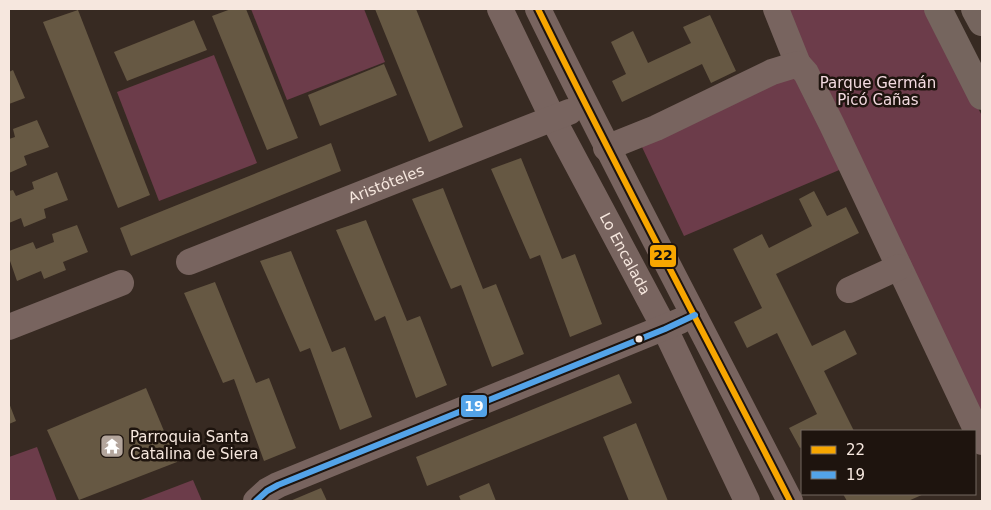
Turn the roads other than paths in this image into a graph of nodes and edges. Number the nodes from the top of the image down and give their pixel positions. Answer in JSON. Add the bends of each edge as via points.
{"nodes":[{"id":1,"x":500,"y":9,"type":"edge"},
{"id":2,"x":538,"y":9,"type":"edge"},
{"id":3,"x":776,"y":9,"type":"edge"},
{"id":4,"x":938,"y":9,"type":"edge"},
{"id":5,"x":975,"y":9,"type":"edge"},
{"id":6,"x":982,"y":22,"type":"edge"},
{"id":7,"x":798,"y":64,"type":"junction"},
{"id":8,"x":981,"y":92,"type":"edge"},
{"id":9,"x":585,"y":105,"type":"junction"},
{"id":10,"x":553,"y":119,"type":"junction"},
{"id":11,"x":606,"y":148,"type":"junction"},
{"id":12,"x":189,"y":262,"type":"dead end"},
{"id":13,"x":899,"y":267,"type":"junction"},
{"id":14,"x":121,"y":283,"type":"dead end"},
{"id":15,"x":849,"y":290,"type":"dead end"},
{"id":16,"x":695,"y":314,"type":"junction"},
{"id":17,"x":9,"y":327,"type":"edge"},
{"id":18,"x":665,"y":329,"type":"junction"},
{"id":19,"x":982,"y":442,"type":"edge"},
{"id":20,"x":256,"y":501,"type":"edge"},
{"id":21,"x":747,"y":501,"type":"edge"},
{"id":22,"x":790,"y":501,"type":"edge"}],
"edges":[{"from":1,"to":10,"type":"street","name":"Lo Encalada"},
{"from":2,"to":9,"type":"street"},
{"from":3,"to":7,"type":"street"},
{"from":4,"to":8,"type":"main road"},
{"from":5,"to":6,"type":"main road"},
{"from":7,"to":11,"type":"street","via":[[772,72],[656,128]]},
{"from":7,"to":13,"type":"street","via":[[808,78]]},
{"from":9,"to":10,"type":"street","name":"Aristóteles"},
{"from":9,"to":11,"type":"street"},
{"from":10,"to":12,"type":"street","name":"Aristóteles"},
{"from":10,"to":18,"type":"street","name":"Lo Encalada"},
{"from":11,"to":16,"type":"street"},
{"from":13,"to":15,"type":"street"},
{"from":13,"to":19,"type":"street"},
{"from":14,"to":17,"type":"street"},
{"from":16,"to":18,"type":"street"},
{"from":16,"to":22,"type":"street"},
{"from":18,"to":20,"type":"street","via":[[278,485]]},
{"from":18,"to":21,"type":"street","name":"Lo Encalada"}]}
